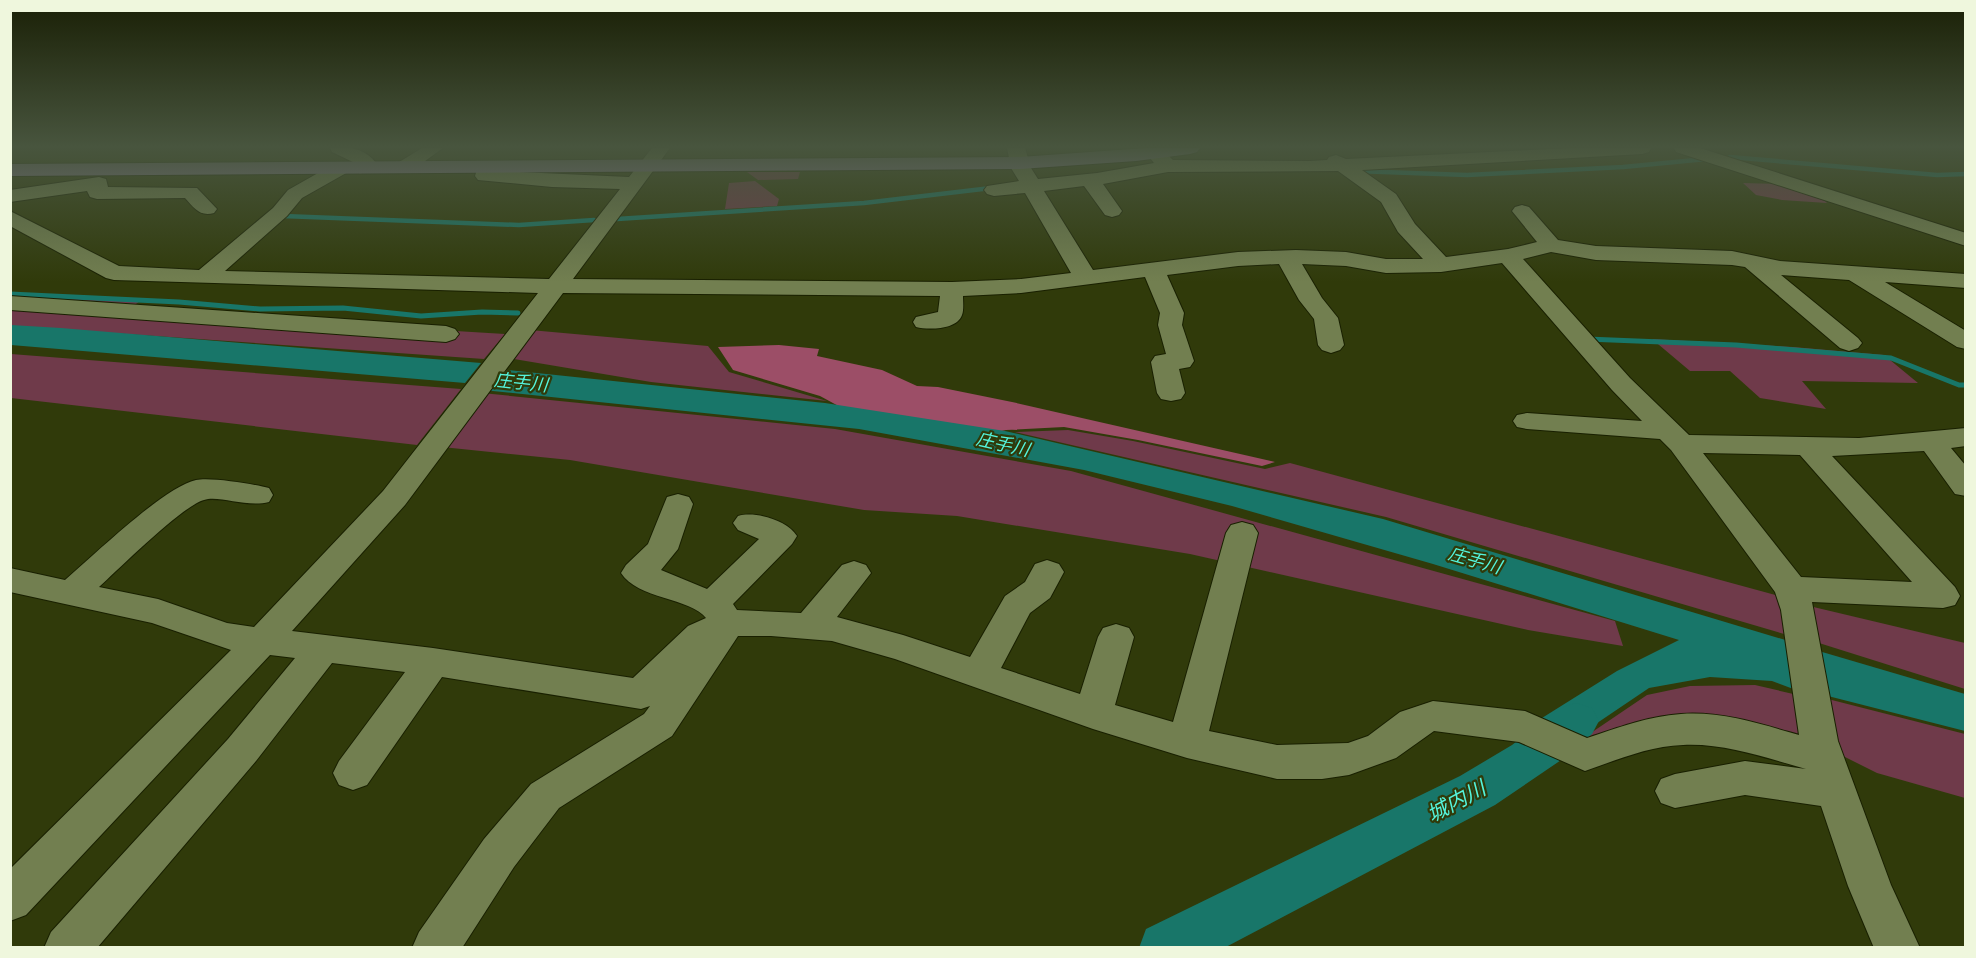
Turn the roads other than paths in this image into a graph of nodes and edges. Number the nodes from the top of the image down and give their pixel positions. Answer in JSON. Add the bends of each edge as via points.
{"nodes":[{"id":1,"x":27,"y":193,"type":"edge"},
{"id":2,"x":97,"y":193,"type":"edge"},
{"id":3,"x":124,"y":193,"type":"edge"},
{"id":4,"x":191,"y":193,"type":"edge"},
{"id":5,"x":297,"y":193,"type":"edge"},
{"id":6,"x":626,"y":193,"type":"edge"},
{"id":7,"x":1036,"y":193,"type":"edge"},
{"id":8,"x":1099,"y":193,"type":"edge"},
{"id":9,"x":1381,"y":193,"type":"edge"},
{"id":10,"x":1820,"y":193,"type":"edge"},
{"id":11,"x":10,"y":196,"type":"edge"},
{"id":12,"x":207,"y":209,"type":"dead end"},
{"id":13,"x":1112,"y":211,"type":"dead end"},
{"id":14,"x":1522,"y":211,"type":"dead end"},
{"id":15,"x":10,"y":217,"type":"edge"},
{"id":16,"x":1965,"y":240,"type":"edge"},
{"id":17,"x":1551,"y":245,"type":"junction"},
{"id":18,"x":1508,"y":256,"type":"junction"},
{"id":19,"x":1286,"y":258,"type":"junction"},
{"id":20,"x":1752,"y":262,"type":"junction"},
{"id":21,"x":1441,"y":265,"type":"junction"},
{"id":22,"x":1153,"y":269,"type":"junction"},
{"id":23,"x":1852,"y":272,"type":"junction"},
{"id":24,"x":204,"y":277,"type":"junction"},
{"id":25,"x":1086,"y":278,"type":"junction"},
{"id":26,"x":1964,"y":283,"type":"edge"},
{"id":27,"x":555,"y":286,"type":"junction"},
{"id":28,"x":952,"y":289,"type":"junction"},
{"id":29,"x":10,"y":303,"type":"edge"},
{"id":30,"x":925,"y":322,"type":"dead end"},
{"id":31,"x":446,"y":334,"type":"dead end"},
{"id":32,"x":1965,"y":342,"type":"edge"},
{"id":33,"x":1849,"y":343,"type":"dead end"},
{"id":34,"x":1331,"y":345,"type":"dead end"},
{"id":35,"x":1171,"y":393,"type":"dead end"},
{"id":36,"x":1527,"y":421,"type":"dead end"},
{"id":37,"x":1674,"y":437,"type":"junction"},
{"id":38,"x":1965,"y":437,"type":"edge"},
{"id":39,"x":1932,"y":442,"type":"junction"},
{"id":40,"x":1808,"y":447,"type":"junction"},
{"id":41,"x":1965,"y":487,"type":"edge"},
{"id":42,"x":258,"y":495,"type":"dead end"},
{"id":43,"x":678,"y":504,"type":"dead end"},
{"id":44,"x":749,"y":523,"type":"dead end"},
{"id":45,"x":1242,"y":533,"type":"dead end"},
{"id":46,"x":1047,"y":572,"type":"dead end"},
{"id":47,"x":854,"y":573,"type":"dead end"},
{"id":48,"x":10,"y":580,"type":"edge"},
{"id":49,"x":71,"y":593,"type":"junction"},
{"id":50,"x":1794,"y":599,"type":"junction"},
{"id":51,"x":721,"y":613,"type":"junction"},
{"id":52,"x":809,"y":627,"type":"junction"},
{"id":53,"x":1116,"y":637,"type":"dead end"},
{"id":54,"x":262,"y":641,"type":"junction"},
{"id":55,"x":324,"y":648,"type":"junction"},
{"id":56,"x":434,"y":662,"type":"junction"},
{"id":57,"x":979,"y":675,"type":"junction"},
{"id":58,"x":1093,"y":714,"type":"junction"},
{"id":59,"x":1187,"y":742,"type":"junction"},
{"id":60,"x":1827,"y":764,"type":"junction"},
{"id":61,"x":353,"y":773,"type":"dead end"},
{"id":62,"x":1675,"y":791,"type":"dead end"},
{"id":63,"x":10,"y":900,"type":"edge"},
{"id":64,"x":67,"y":948,"type":"edge"},
{"id":65,"x":435,"y":948,"type":"edge"},
{"id":66,"x":1897,"y":948,"type":"edge"}],
"edges":[{"from":1,"to":11,"type":"street"},
{"from":2,"to":3,"type":"street"},
{"from":4,"to":12,"type":"street"},
{"from":5,"to":24,"type":"street"},
{"from":6,"to":27,"type":"street"},
{"from":7,"to":25,"type":"street"},
{"from":8,"to":13,"type":"street"},
{"from":9,"to":21,"type":"street","via":[[1389,198],[1406,228]]},
{"from":10,"to":16,"type":"street"},
{"from":14,"to":17,"type":"street"},
{"from":15,"to":24,"type":"street","via":[[114,273]]},
{"from":17,"to":18,"type":"street"},
{"from":17,"to":20,"type":"street","via":[[1596,253]]},
{"from":18,"to":21,"type":"street"},
{"from":18,"to":37,"type":"street","via":[[1621,384]]},
{"from":19,"to":21,"type":"street","via":[[1346,259],[1386,266]]},
{"from":19,"to":22,"type":"street"},
{"from":19,"to":34,"type":"street","via":[[1326,318]]},
{"from":20,"to":23,"type":"street","via":[[1780,268]]},
{"from":20,"to":33,"type":"street"},
{"from":22,"to":25,"type":"street"},
{"from":22,"to":35,"type":"street","via":[[1172,313],[1170,325],[1181,361],[1164,362]]},
{"from":23,"to":26,"type":"street"},
{"from":23,"to":32,"type":"street"},
{"from":24,"to":27,"type":"street"},
{"from":25,"to":28,"type":"street"},
{"from":27,"to":28,"type":"street"},
{"from":27,"to":54,"type":"street","via":[[394,498]]},
{"from":28,"to":30,"type":"street","via":[[950,315]]},
{"from":29,"to":31,"type":"street"},
{"from":36,"to":37,"type":"street"},
{"from":37,"to":40,"type":"street"},
{"from":37,"to":50,"type":"street"},
{"from":38,"to":39,"type":"street"},
{"from":39,"to":40,"type":"street"},
{"from":39,"to":41,"type":"street"},
{"from":40,"to":50,"type":"street","via":[[1943,596]]},
{"from":42,"to":49,"type":"street","via":[[199,489],[171,506]]},
{"from":43,"to":51,"type":"street","via":[[662,549],[638,573]]},
{"from":44,"to":51,"type":"street","via":[[781,536]]},
{"from":45,"to":59,"type":"street"},
{"from":46,"to":57,"type":"street","via":[[1038,590],[1017,605]]},
{"from":47,"to":52,"type":"street"},
{"from":48,"to":49,"type":"street"},
{"from":49,"to":54,"type":"street","via":[[158,612],[224,636]]},
{"from":50,"to":60,"type":"street"},
{"from":51,"to":52,"type":"street"},
{"from":51,"to":56,"type":"street","via":[[641,694]]},
{"from":51,"to":65,"type":"street","via":[[657,725],[545,796],[499,853]]},
{"from":52,"to":57,"type":"street","via":[[832,628],[903,648]]},
{"from":53,"to":58,"type":"street"},
{"from":54,"to":55,"type":"street"},
{"from":54,"to":63,"type":"street"},
{"from":55,"to":56,"type":"street"},
{"from":55,"to":64,"type":"street","via":[[242,750]]},
{"from":56,"to":61,"type":"street"},
{"from":57,"to":58,"type":"street"},
{"from":58,"to":59,"type":"street"},
{"from":59,"to":60,"type":"street","via":[[1276,762],[1322,762],[1349,759],[1382,747],[1414,723],[1433,716],[1525,727],[1585,755],[1621,742],[1681,729],[1722,731]]},
{"from":60,"to":62,"type":"street"},
{"from":60,"to":66,"type":"street","via":[[1869,886]]}]}
